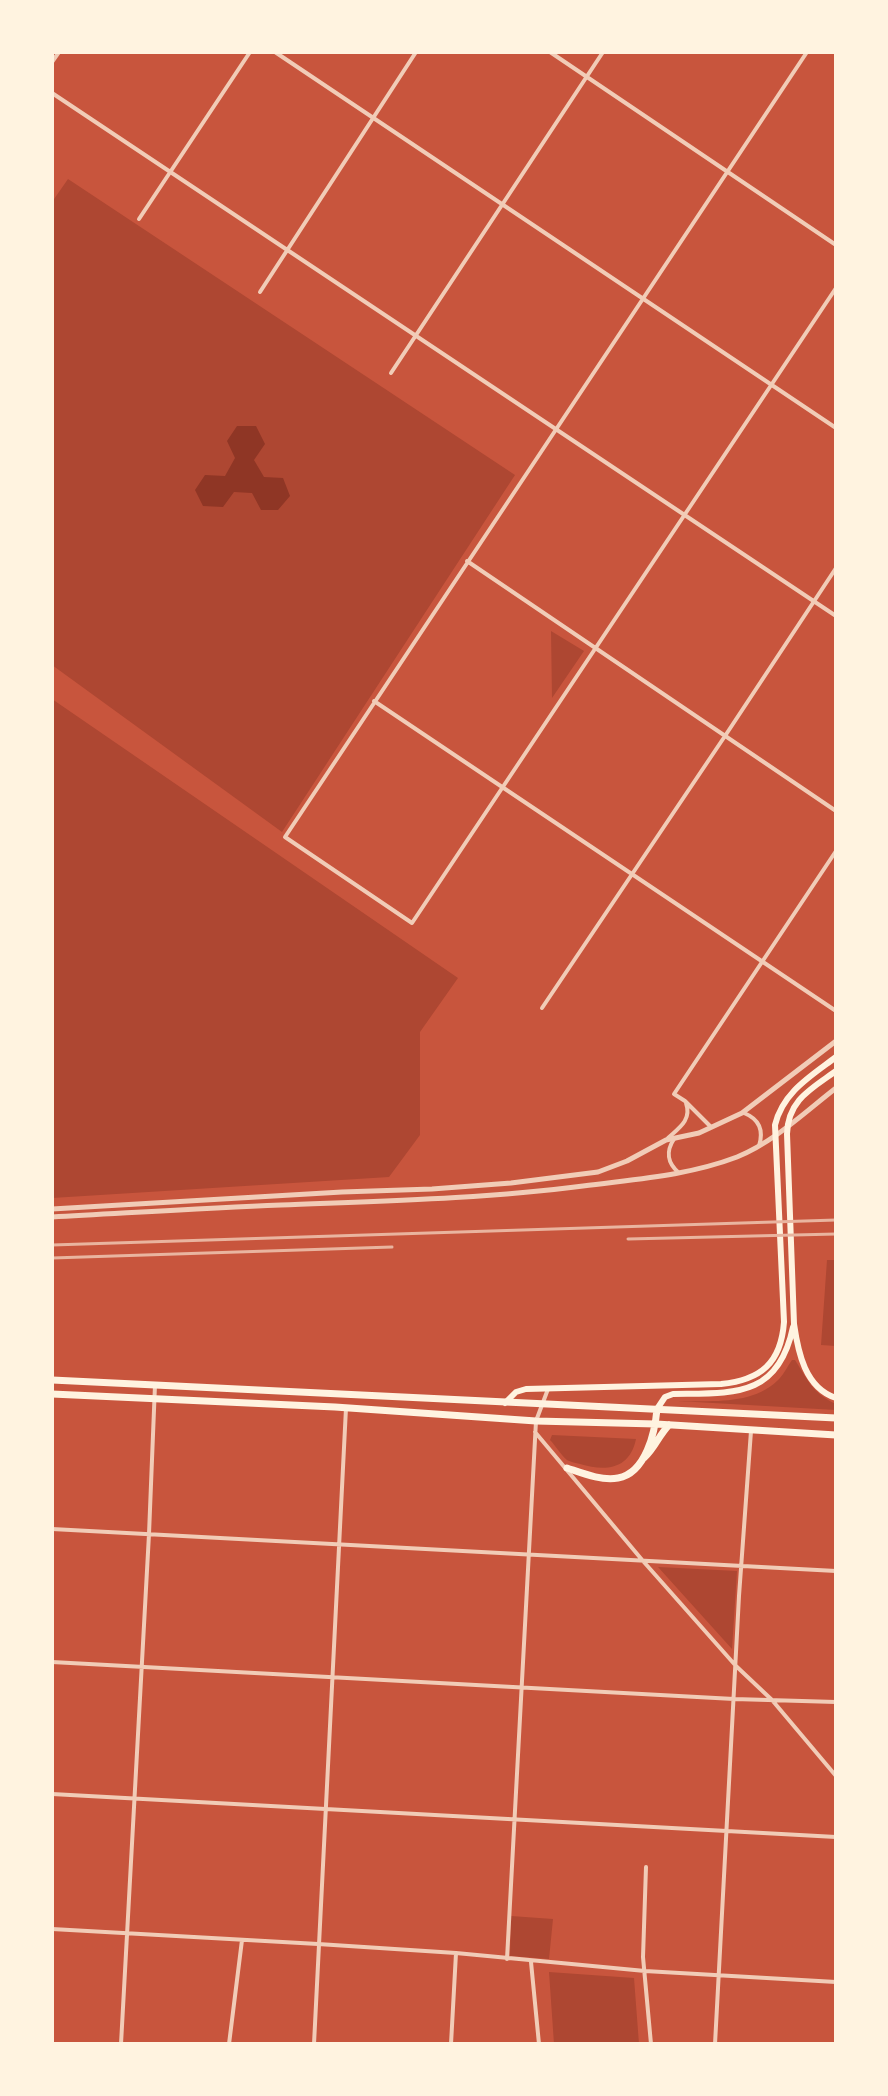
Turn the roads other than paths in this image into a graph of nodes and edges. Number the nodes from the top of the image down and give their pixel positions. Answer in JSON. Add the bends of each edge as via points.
{"nodes":[{"id":1,"x":59,"y":52,"type":"edge"},
{"id":2,"x":250,"y":52,"type":"edge"},
{"id":3,"x":275,"y":52,"type":"edge"},
{"id":4,"x":416,"y":52,"type":"edge"},
{"id":5,"x":550,"y":52,"type":"edge"},
{"id":6,"x":603,"y":52,"type":"edge"},
{"id":7,"x":807,"y":52,"type":"edge"},
{"id":8,"x":52,"y":62,"type":"edge"},
{"id":9,"x":586,"y":76,"type":"junction"},
{"id":10,"x":52,"y":93,"type":"edge"},
{"id":11,"x":373,"y":119,"type":"junction"},
{"id":12,"x":727,"y":172,"type":"junction"},
{"id":13,"x":171,"y":173,"type":"junction"},
{"id":14,"x":503,"y":205,"type":"junction"},
{"id":15,"x":139,"y":219,"type":"dead end"},
{"id":16,"x":836,"y":245,"type":"edge"},
{"id":17,"x":287,"y":250,"type":"junction"},
{"id":18,"x":836,"y":288,"type":"edge"},
{"id":19,"x":260,"y":292,"type":"dead end"},
{"id":20,"x":643,"y":299,"type":"junction"},
{"id":21,"x":416,"y":335,"type":"junction"},
{"id":22,"x":391,"y":373,"type":"dead end"},
{"id":23,"x":771,"y":385,"type":"junction"},
{"id":24,"x":836,"y":428,"type":"edge"},
{"id":25,"x":556,"y":429,"type":"junction"},
{"id":26,"x":685,"y":514,"type":"junction"},
{"id":27,"x":467,"y":561,"type":"junction"},
{"id":28,"x":836,"y":568,"type":"edge"},
{"id":29,"x":814,"y":601,"type":"junction"},
{"id":30,"x":836,"y":616,"type":"edge"},
{"id":31,"x":596,"y":648,"type":"junction"},
{"id":32,"x":374,"y":701,"type":"junction"},
{"id":33,"x":725,"y":736,"type":"junction"},
{"id":34,"x":503,"y":788,"type":"junction"},
{"id":35,"x":836,"y":811,"type":"edge"},
{"id":36,"x":836,"y":851,"type":"edge"},
{"id":37,"x":632,"y":875,"type":"junction"},
{"id":38,"x":763,"y":963,"type":"junction"},
{"id":39,"x":542,"y":1008,"type":"dead end"},
{"id":40,"x":836,"y":1011,"type":"edge"},
{"id":41,"x":836,"y":1041,"type":"edge"},
{"id":42,"x":836,"y":1057,"type":"edge"},
{"id":43,"x":836,"y":1071,"type":"edge"},
{"id":44,"x":836,"y":1088,"type":"edge"},
{"id":45,"x":685,"y":1101,"type":"junction"},
{"id":46,"x":742,"y":1113,"type":"junction"},
{"id":47,"x":712,"y":1128,"type":"junction"},
{"id":48,"x":676,"y":1137,"type":"junction"},
{"id":49,"x":666,"y":1140,"type":"junction"},
{"id":50,"x":759,"y":1146,"type":"junction"},
{"id":51,"x":680,"y":1174,"type":"junction"},
{"id":52,"x":52,"y":1209,"type":"edge"},
{"id":53,"x":52,"y":1217,"type":"edge"},
{"id":54,"x":794,"y":1324,"type":"junction"},
{"id":55,"x":52,"y":1380,"type":"edge"},
{"id":56,"x":155,"y":1385,"type":"junction"},
{"id":57,"x":549,"y":1387,"type":"junction"},
{"id":58,"x":52,"y":1394,"type":"edge"},
{"id":59,"x":836,"y":1398,"type":"edge"},
{"id":60,"x":155,"y":1399,"type":"junction"},
{"id":61,"x":505,"y":1403,"type":"junction"},
{"id":62,"x":542,"y":1405,"type":"junction"},
{"id":63,"x":346,"y":1408,"type":"junction"},
{"id":64,"x":657,"y":1409,"type":"junction"},
{"id":65,"x":836,"y":1418,"type":"edge"},
{"id":66,"x":536,"y":1421,"type":"junction"},
{"id":67,"x":656,"y":1424,"type":"junction"},
{"id":68,"x":669,"y":1425,"type":"junction"},
{"id":69,"x":751,"y":1430,"type":"junction"},
{"id":70,"x":535,"y":1432,"type":"junction"},
{"id":71,"x":836,"y":1435,"type":"edge"},
{"id":72,"x":643,"y":1460,"type":"junction"},
{"id":73,"x":567,"y":1468,"type":"junction"},
{"id":74,"x":52,"y":1529,"type":"edge"},
{"id":75,"x":149,"y":1534,"type":"junction"},
{"id":76,"x":339,"y":1545,"type":"junction"},
{"id":77,"x":529,"y":1556,"type":"junction"},
{"id":78,"x":643,"y":1561,"type":"junction"},
{"id":79,"x":741,"y":1566,"type":"junction"},
{"id":80,"x":836,"y":1571,"type":"edge"},
{"id":81,"x":52,"y":1662,"type":"edge"},
{"id":82,"x":736,"y":1666,"type":"junction"},
{"id":83,"x":141,"y":1667,"type":"junction"},
{"id":84,"x":333,"y":1677,"type":"junction"},
{"id":85,"x":522,"y":1689,"type":"junction"},
{"id":86,"x":734,"y":1699,"type":"junction"},
{"id":87,"x":772,"y":1700,"type":"junction"},
{"id":88,"x":836,"y":1702,"type":"edge"},
{"id":89,"x":836,"y":1776,"type":"edge"},
{"id":90,"x":52,"y":1794,"type":"edge"},
{"id":91,"x":135,"y":1797,"type":"junction"},
{"id":92,"x":326,"y":1809,"type":"junction"},
{"id":93,"x":514,"y":1819,"type":"junction"},
{"id":94,"x":727,"y":1832,"type":"junction"},
{"id":95,"x":836,"y":1837,"type":"edge"},
{"id":96,"x":646,"y":1867,"type":"dead end"},
{"id":97,"x":52,"y":1929,"type":"edge"},
{"id":98,"x":128,"y":1933,"type":"junction"},
{"id":99,"x":242,"y":1940,"type":"junction"},
{"id":100,"x":318,"y":1944,"type":"junction"},
{"id":101,"x":456,"y":1953,"type":"junction"},
{"id":102,"x":507,"y":1959,"type":"junction"},
{"id":103,"x":531,"y":1962,"type":"junction"},
{"id":104,"x":645,"y":1971,"type":"junction"},
{"id":105,"x":719,"y":1975,"type":"junction"},
{"id":106,"x":836,"y":1982,"type":"edge"},
{"id":107,"x":121,"y":2044,"type":"edge"},
{"id":108,"x":229,"y":2044,"type":"edge"},
{"id":109,"x":314,"y":2044,"type":"edge"},
{"id":110,"x":451,"y":2044,"type":"edge"},
{"id":111,"x":539,"y":2044,"type":"edge"},
{"id":112,"x":651,"y":2044,"type":"edge"},
{"id":113,"x":715,"y":2044,"type":"edge"}],
"edges":[{"from":1,"to":8,"type":"street"},
{"from":2,"to":13,"type":"street"},
{"from":3,"to":11,"type":"street"},
{"from":4,"to":11,"type":"street"},
{"from":5,"to":9,"type":"street"},
{"from":6,"to":9,"type":"street"},
{"from":7,"to":12,"type":"street"},
{"from":9,"to":12,"type":"street"},
{"from":9,"to":14,"type":"street"},
{"from":10,"to":13,"type":"street"},
{"from":11,"to":14,"type":"street"},
{"from":11,"to":17,"type":"street"},
{"from":12,"to":16,"type":"street"},
{"from":12,"to":20,"type":"street"},
{"from":13,"to":15,"type":"street"},
{"from":13,"to":17,"type":"street"},
{"from":14,"to":20,"type":"street"},
{"from":14,"to":21,"type":"street"},
{"from":17,"to":19,"type":"street"},
{"from":17,"to":21,"type":"street"},
{"from":18,"to":23,"type":"street"},
{"from":20,"to":23,"type":"street"},
{"from":20,"to":25,"type":"street"},
{"from":21,"to":22,"type":"street"},
{"from":21,"to":25,"type":"street"},
{"from":23,"to":24,"type":"street"},
{"from":23,"to":26,"type":"street"},
{"from":25,"to":26,"type":"street"},
{"from":25,"to":27,"type":"street"},
{"from":26,"to":29,"type":"street"},
{"from":26,"to":31,"type":"street"},
{"from":27,"to":31,"type":"street"},
{"from":27,"to":32,"type":"street"},
{"from":28,"to":29,"type":"street"},
{"from":29,"to":30,"type":"street"},
{"from":29,"to":33,"type":"street"},
{"from":31,"to":33,"type":"street"},
{"from":31,"to":34,"type":"street"},
{"from":32,"to":34,"type":"street"},
{"from":32,"to":34,"type":"street","via":[[285,837],[412,923]]},
{"from":33,"to":35,"type":"street"},
{"from":33,"to":37,"type":"street"},
{"from":34,"to":37,"type":"street"},
{"from":36,"to":38,"type":"street"},
{"from":37,"to":38,"type":"street"},
{"from":37,"to":39,"type":"street"},
{"from":38,"to":40,"type":"street"},
{"from":38,"to":45,"type":"street","via":[[674,1094]]},
{"from":41,"to":46,"type":"street"},
{"from":42,"to":57,"type":"main road","via":[[794,1090],[775,1125],[784,1322],[774,1359],[763,1371],[737,1382]]},
{"from":43,"to":54,"type":"main road","via":[[798,1100],[787,1120]]},
{"from":44,"to":50,"type":"street"},
{"from":45,"to":47,"type":"street"},
{"from":45,"to":49,"type":"street","via":[[687,1119]]},
{"from":46,"to":47,"type":"street"},
{"from":46,"to":50,"type":"street","via":[[758,1122]]},
{"from":47,"to":48,"type":"street"},
{"from":48,"to":49,"type":"street"},
{"from":48,"to":51,"type":"street","via":[[668,1153]]},
{"from":49,"to":52,"type":"street","via":[[612,1168],[520,1182]]},
{"from":50,"to":51,"type":"street"},
{"from":51,"to":53,"type":"street","via":[[531,1193]]},
{"from":54,"to":59,"type":"main road","via":[[799,1354],[813,1382]]},
{"from":54,"to":64,"type":"main road","via":[[786,1353],[760,1383],[722,1394],[673,1394]]},
{"from":55,"to":56,"type":"main road"},
{"from":56,"to":60,"type":"street"},
{"from":56,"to":61,"type":"main road"},
{"from":57,"to":61,"type":"main road","via":[[516,1392]]},
{"from":57,"to":62,"type":"street"},
{"from":58,"to":60,"type":"main road"},
{"from":60,"to":63,"type":"main road"},
{"from":60,"to":75,"type":"street"},
{"from":61,"to":62,"type":"main road"},
{"from":62,"to":64,"type":"main road"},
{"from":62,"to":66,"type":"street"},
{"from":63,"to":66,"type":"main road"},
{"from":63,"to":76,"type":"street"},
{"from":64,"to":65,"type":"main road"},
{"from":64,"to":67,"type":"main road"},
{"from":66,"to":67,"type":"main road"},
{"from":66,"to":70,"type":"street"},
{"from":67,"to":68,"type":"main road"},
{"from":67,"to":72,"type":"main road"},
{"from":68,"to":69,"type":"main road"},
{"from":68,"to":72,"type":"main road"},
{"from":69,"to":71,"type":"main road"},
{"from":69,"to":79,"type":"street"},
{"from":70,"to":73,"type":"street"},
{"from":70,"to":77,"type":"street"},
{"from":72,"to":73,"type":"main road","via":[[617,1479]]},
{"from":73,"to":78,"type":"street"},
{"from":74,"to":75,"type":"street"},
{"from":75,"to":76,"type":"street"},
{"from":75,"to":83,"type":"street"},
{"from":76,"to":77,"type":"street"},
{"from":76,"to":84,"type":"street"},
{"from":77,"to":78,"type":"street"},
{"from":77,"to":85,"type":"street"},
{"from":78,"to":79,"type":"street"},
{"from":78,"to":82,"type":"street"},
{"from":79,"to":80,"type":"street"},
{"from":79,"to":82,"type":"street"},
{"from":81,"to":83,"type":"street"},
{"from":82,"to":86,"type":"street"},
{"from":82,"to":87,"type":"street"},
{"from":83,"to":84,"type":"street"},
{"from":83,"to":91,"type":"street"},
{"from":84,"to":85,"type":"street"},
{"from":84,"to":92,"type":"street"},
{"from":85,"to":86,"type":"street"},
{"from":85,"to":93,"type":"street"},
{"from":86,"to":87,"type":"street"},
{"from":86,"to":94,"type":"street"},
{"from":87,"to":88,"type":"street"},
{"from":87,"to":89,"type":"street"},
{"from":90,"to":91,"type":"street"},
{"from":91,"to":92,"type":"street"},
{"from":91,"to":98,"type":"street"},
{"from":92,"to":93,"type":"street"},
{"from":92,"to":100,"type":"street"},
{"from":93,"to":94,"type":"street"},
{"from":93,"to":102,"type":"street"},
{"from":94,"to":95,"type":"street"},
{"from":94,"to":105,"type":"street"},
{"from":96,"to":104,"type":"street"},
{"from":97,"to":98,"type":"street"},
{"from":98,"to":99,"type":"street"},
{"from":98,"to":107,"type":"street"},
{"from":99,"to":100,"type":"street"},
{"from":99,"to":108,"type":"street"},
{"from":100,"to":101,"type":"street"},
{"from":100,"to":109,"type":"street"},
{"from":101,"to":102,"type":"street"},
{"from":101,"to":110,"type":"street"},
{"from":102,"to":103,"type":"street"},
{"from":103,"to":104,"type":"street"},
{"from":103,"to":111,"type":"street"},
{"from":104,"to":105,"type":"street"},
{"from":104,"to":112,"type":"street"},
{"from":105,"to":106,"type":"street"},
{"from":105,"to":113,"type":"street"}]}
